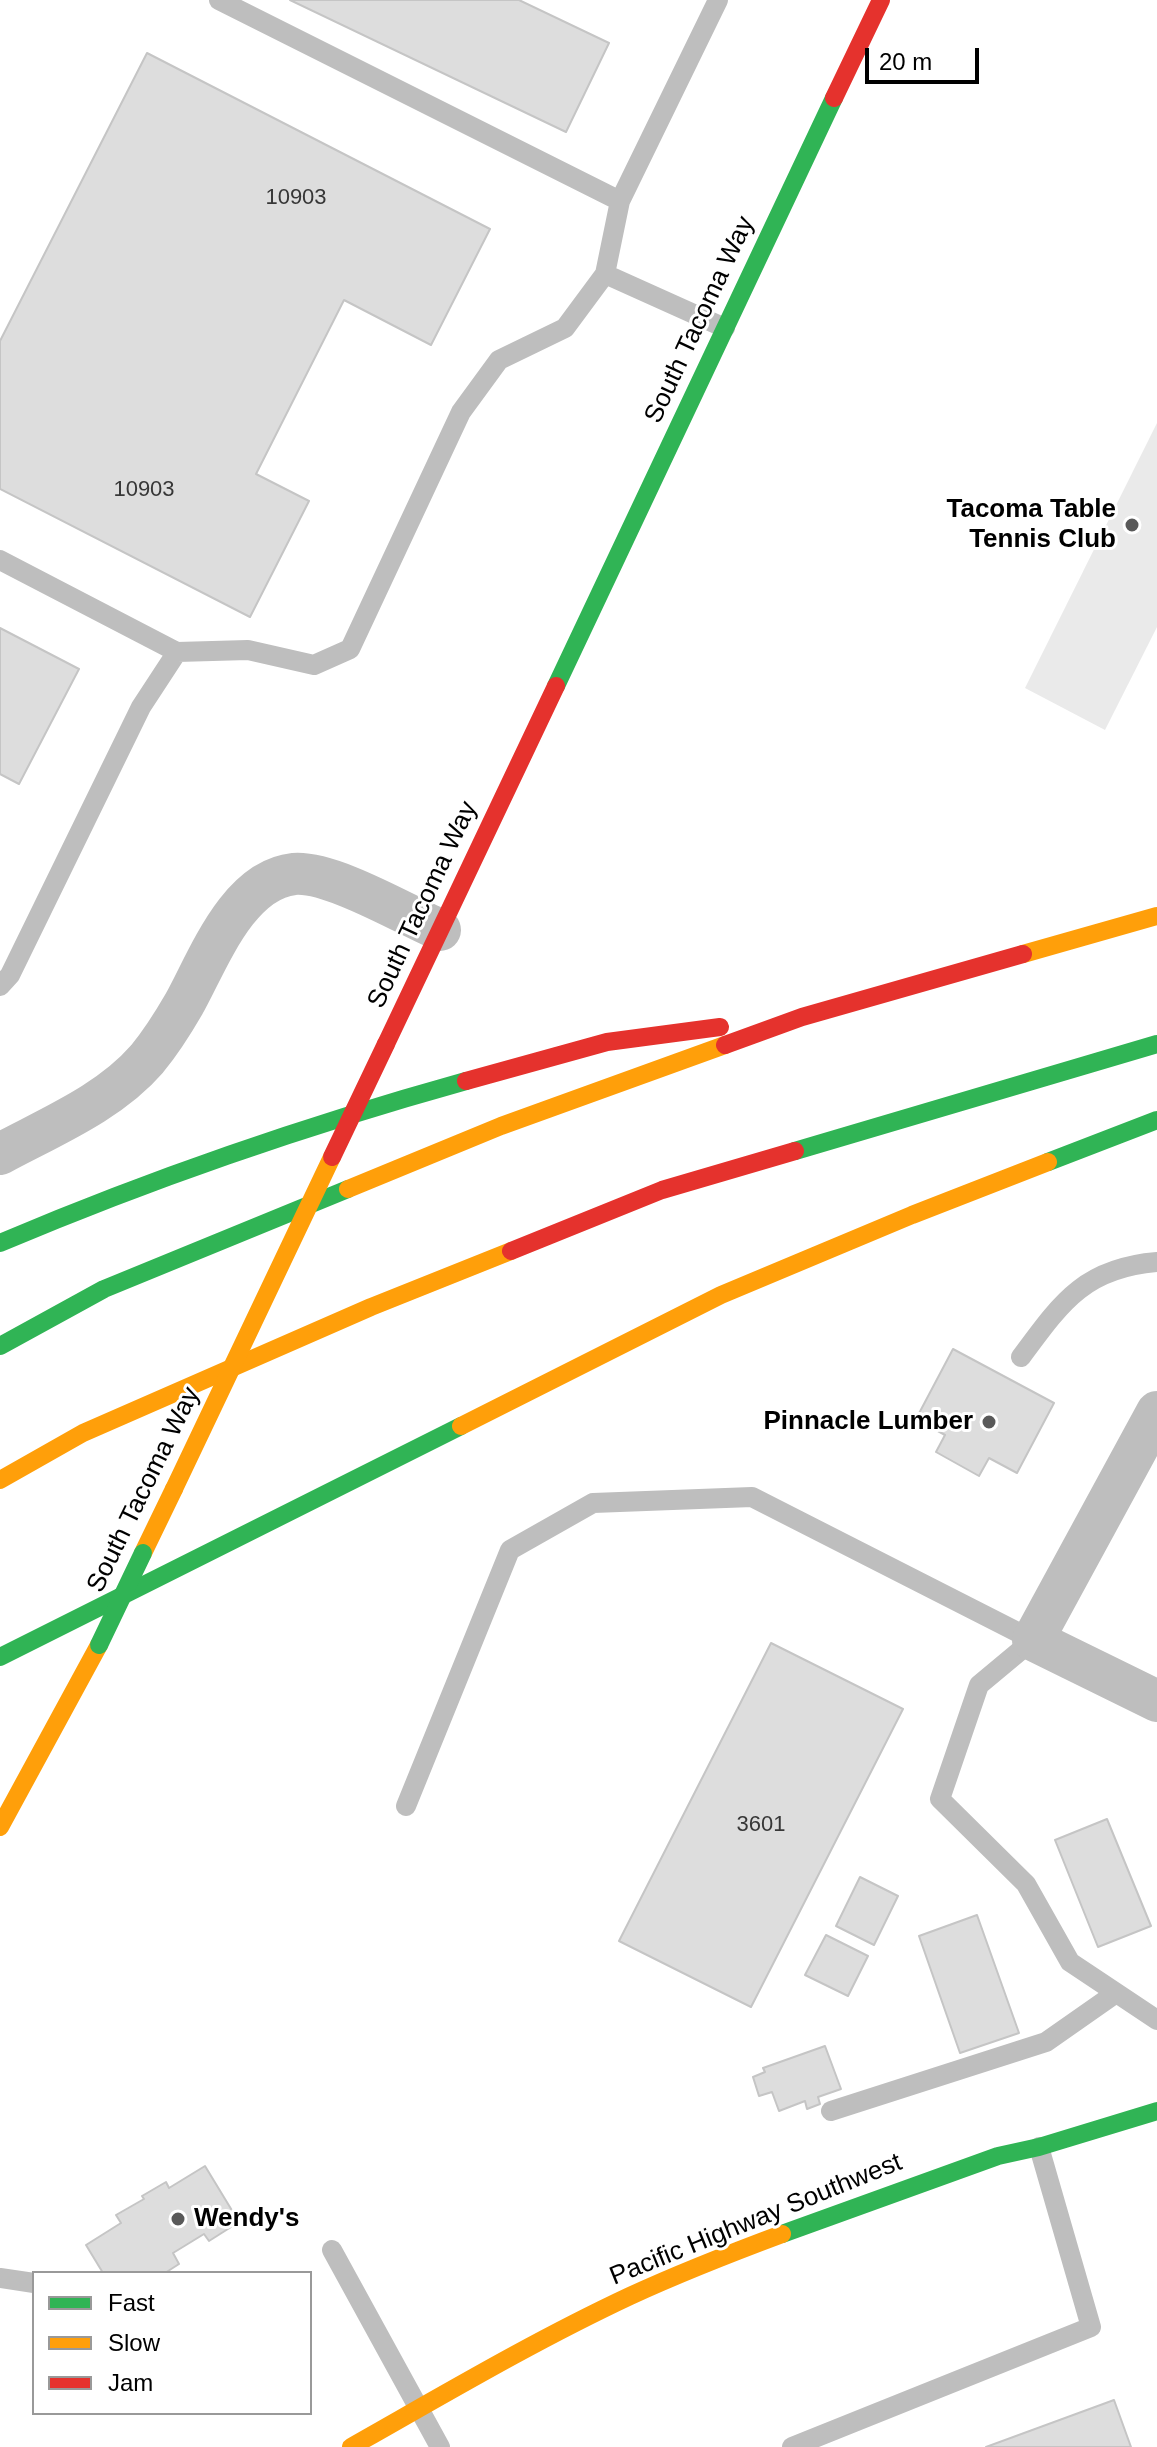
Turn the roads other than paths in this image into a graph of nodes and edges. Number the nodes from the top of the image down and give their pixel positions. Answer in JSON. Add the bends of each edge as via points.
{"nodes":[{"id":1,"x":219,"y":0,"type":"edge"},
{"id":2,"x":718,"y":0,"type":"edge"},
{"id":3,"x":881,"y":0,"type":"edge"},
{"id":4,"x":620,"y":201,"type":"junction"},
{"id":5,"x":605,"y":274,"type":"junction"},
{"id":6,"x":725,"y":328,"type":"junction"},
{"id":7,"x":0,"y":560,"type":"edge"},
{"id":8,"x":177,"y":652,"type":"junction"},
{"id":9,"x":1157,"y":916,"type":"edge"},
{"id":10,"x":440,"y":930,"type":"junction"},
{"id":11,"x":0,"y":986,"type":"edge"},
{"id":12,"x":802,"y":1017,"type":"junction"},
{"id":13,"x":1157,"y":1044,"type":"edge"},
{"id":14,"x":1157,"y":1120,"type":"edge"},
{"id":15,"x":0,"y":1154,"type":"edge"},
{"id":16,"x":0,"y":1243,"type":"edge"},
{"id":17,"x":1157,"y":1262,"type":"edge"},
{"id":18,"x":0,"y":1346,"type":"edge"},
{"id":19,"x":1021,"y":1357,"type":"dead end"},
{"id":20,"x":1157,"y":1412,"type":"edge"},
{"id":21,"x":0,"y":1480,"type":"edge"},
{"id":22,"x":1033,"y":1640,"type":"junction"},
{"id":23,"x":0,"y":1657,"type":"edge"},
{"id":24,"x":1157,"y":1701,"type":"edge"},
{"id":25,"x":406,"y":1806,"type":"dead end"},
{"id":26,"x":0,"y":1827,"type":"edge"},
{"id":27,"x":1116,"y":1993,"type":"junction"},
{"id":28,"x":1157,"y":2020,"type":"edge"},
{"id":29,"x":831,"y":2111,"type":"dead end"},
{"id":30,"x":1157,"y":2111,"type":"edge"},
{"id":31,"x":1039,"y":2147,"type":"junction"},
{"id":32,"x":332,"y":2250,"type":"dead end"},
{"id":33,"x":0,"y":2278,"type":"edge"},
{"id":34,"x":32,"y":2283,"type":"edge"},
{"id":35,"x":417,"y":2409,"type":"junction"},
{"id":36,"x":351,"y":2447,"type":"edge"},
{"id":37,"x":440,"y":2447,"type":"edge"},
{"id":38,"x":792,"y":2447,"type":"edge"}],
"edges":[{"from":1,"to":4,"type":"lane"},
{"from":2,"to":4,"type":"lane"},
{"from":3,"to":6,"type":"main road","name":"South Tacoma Way"},
{"from":4,"to":5,"type":"lane"},
{"from":5,"to":6,"type":"lane"},
{"from":5,"to":8,"type":"lane","via":[[565,328],[499,360],[461,412],[350,649],[314,665],[248,650]]},
{"from":6,"to":10,"type":"main road","name":"South Tacoma Way"},
{"from":7,"to":8,"type":"lane"},
{"from":8,"to":11,"type":"lane","via":[[141,707]]},
{"from":9,"to":12,"type":"main road"},
{"from":10,"to":15,"type":"street","via":[[315,876],[297,874],[272,881],[229,923],[162,1039],[132,1075]]},
{"from":10,"to":26,"type":"main road","name":"South Tacoma Way","bridge":true,"via":[[99,1645]]},
{"from":12,"to":16,"type":"main road","via":[[607,1042],[419,1094],[182,1172]]},
{"from":12,"to":18,"type":"main road","via":[[501,1126],[104,1289]]},
{"from":13,"to":21,"type":"main road","via":[[662,1190],[371,1307],[97,1427]]},
{"from":14,"to":23,"type":"main road","via":[[721,1295]]},
{"from":17,"to":19,"type":"lane","via":[[1131,1264],[1090,1280],[1058,1307]]},
{"from":20,"to":22,"type":"street"},
{"from":22,"to":24,"type":"street"},
{"from":22,"to":25,"type":"lane","via":[[752,1497],[593,1503],[510,1550]]},
{"from":22,"to":27,"type":"lane","via":[[979,1685],[940,1799],[1026,1884],[1070,1962]]},
{"from":27,"to":28,"type":"lane"},
{"from":27,"to":29,"type":"lane","via":[[1046,2042]]},
{"from":30,"to":31,"type":"main road","name":"Pacific Highway Southwest"},
{"from":31,"to":35,"type":"main road","name":"Pacific Highway Southwest","via":[[903,2189],[706,2263],[629,2297]]},
{"from":31,"to":38,"type":"lane","via":[[1091,2327]]},
{"from":32,"to":35,"type":"lane"},
{"from":33,"to":34,"type":"lane"},
{"from":35,"to":36,"type":"main road","name":"Pacific Highway Southwest"},
{"from":35,"to":37,"type":"lane"}]}
